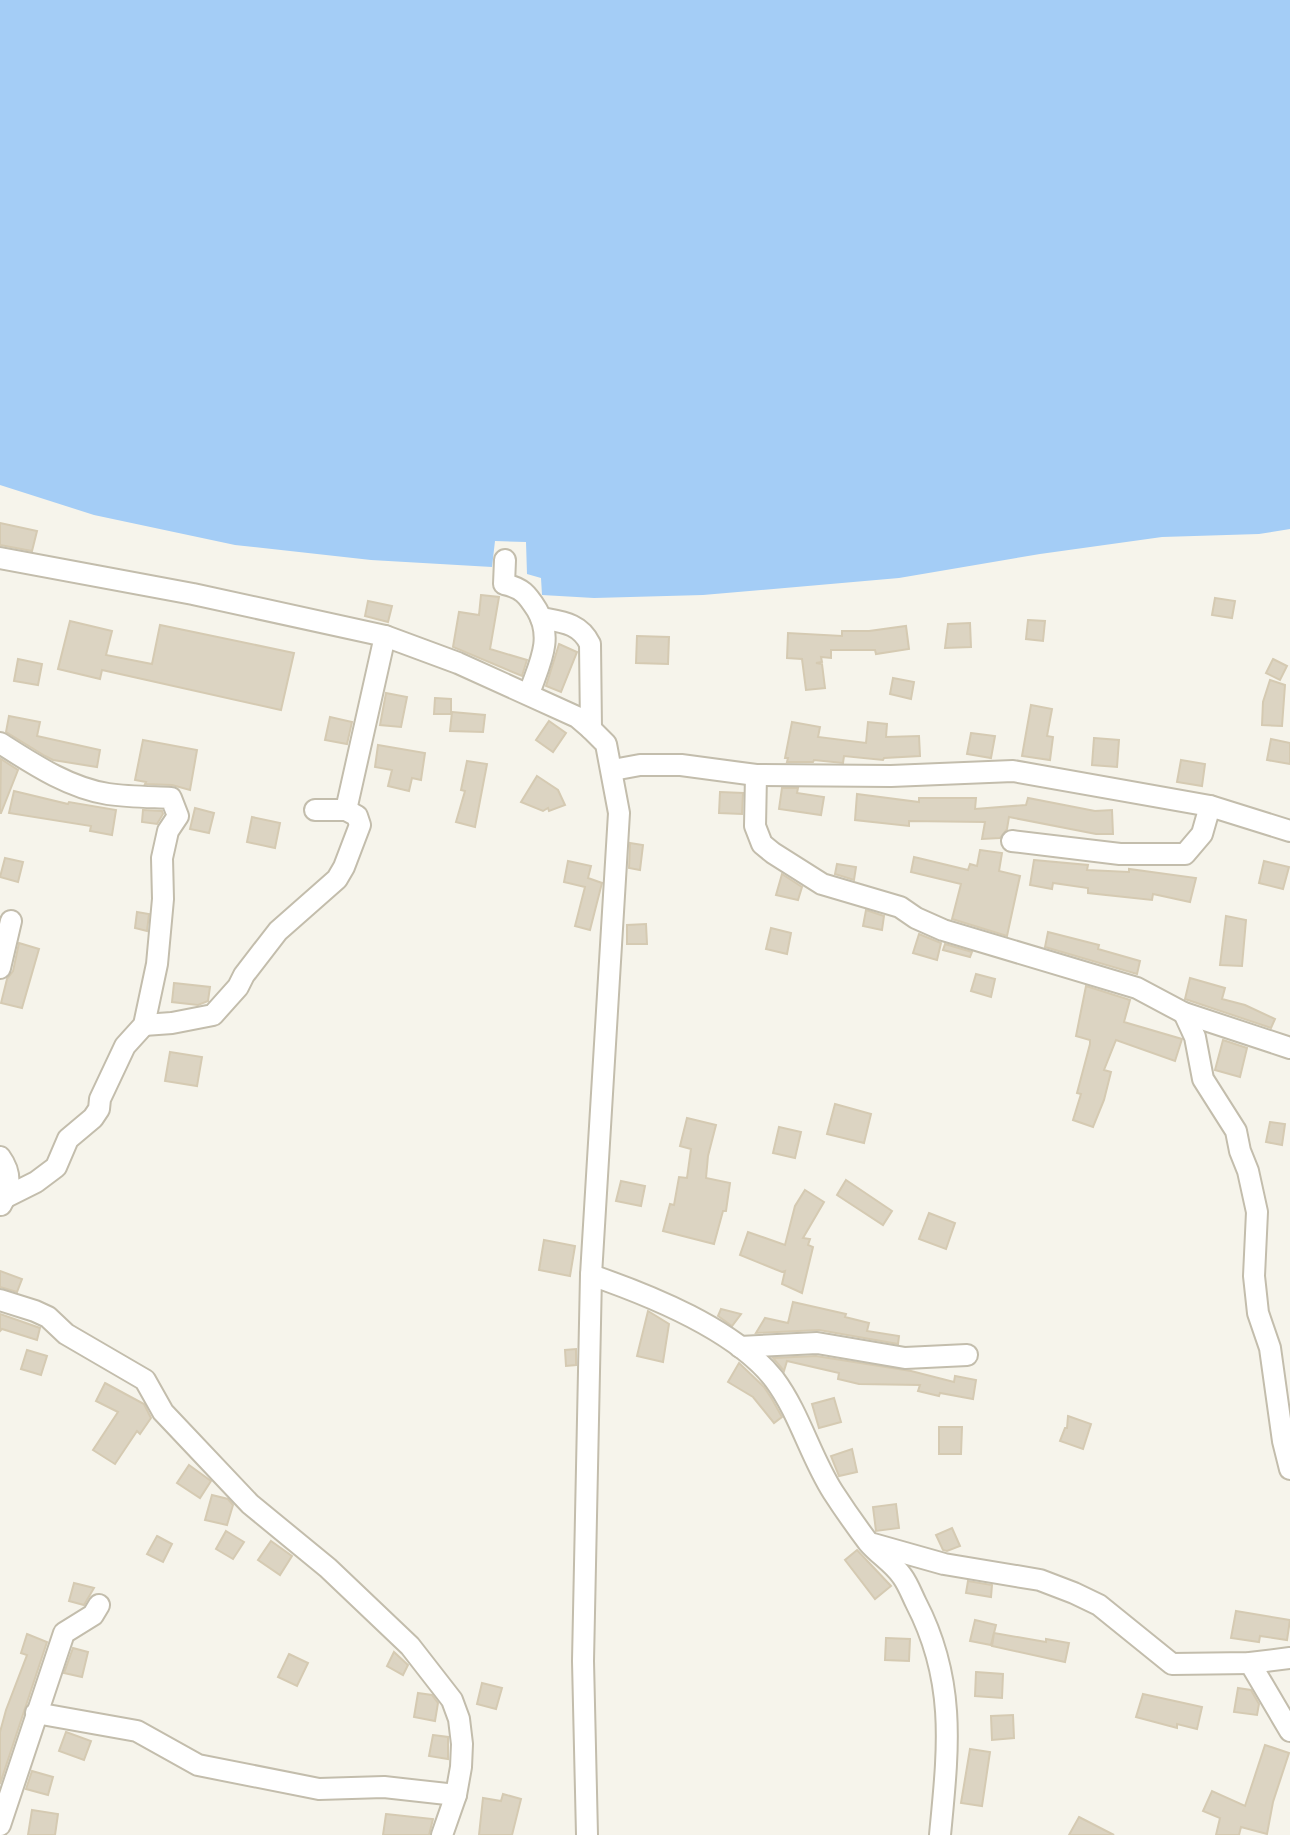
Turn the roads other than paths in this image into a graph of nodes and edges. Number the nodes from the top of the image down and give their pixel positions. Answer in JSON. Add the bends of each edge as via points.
{"nodes":[{"id":1,"x":0,"y":558,"type":"edge"},
{"id":2,"x":505,"y":560,"type":"dead end"},
{"id":3,"x":541,"y":618,"type":"junction"},
{"id":4,"x":385,"y":636,"type":"junction"},
{"id":5,"x":529,"y":694,"type":"junction"},
{"id":6,"x":591,"y":729,"type":"junction"},
{"id":7,"x":0,"y":743,"type":"edge"},
{"id":8,"x":613,"y":770,"type":"junction"},
{"id":9,"x":756,"y":775,"type":"junction"},
{"id":10,"x":1210,"y":806,"type":"junction"},
{"id":11,"x":315,"y":810,"type":"dead end"},
{"id":12,"x":346,"y":810,"type":"junction"},
{"id":13,"x":1290,"y":831,"type":"edge"},
{"id":14,"x":1012,"y":841,"type":"dead end"},
{"id":15,"x":11,"y":921,"type":"dead end"},
{"id":16,"x":0,"y":968,"type":"edge"},
{"id":17,"x":1184,"y":1013,"type":"junction"},
{"id":18,"x":144,"y":1025,"type":"junction"},
{"id":19,"x":1290,"y":1048,"type":"edge"},
{"id":20,"x":0,"y":1157,"type":"edge"},
{"id":21,"x":3,"y":1202,"type":"edge"},
{"id":22,"x":591,"y":1275,"type":"junction"},
{"id":23,"x":0,"y":1300,"type":"edge"},
{"id":24,"x":740,"y":1347,"type":"junction"},
{"id":25,"x":967,"y":1355,"type":"dead end"},
{"id":26,"x":1290,"y":1469,"type":"edge"},
{"id":27,"x":869,"y":1543,"type":"junction"},
{"id":28,"x":99,"y":1605,"type":"dead end"},
{"id":29,"x":1290,"y":1658,"type":"edge"},
{"id":30,"x":1250,"y":1663,"type":"junction"},
{"id":31,"x":36,"y":1713,"type":"junction"},
{"id":32,"x":1290,"y":1731,"type":"edge"},
{"id":33,"x":456,"y":1795,"type":"junction"},
{"id":34,"x":0,"y":1825,"type":"edge"},
{"id":35,"x":442,"y":1835,"type":"edge"},
{"id":36,"x":587,"y":1835,"type":"edge"},
{"id":37,"x":940,"y":1835,"type":"edge"}],
"edges":[{"from":1,"to":4,"type":"street"},
{"from":2,"to":3,"type":"street","via":[[504,584],[527,593]]},
{"from":3,"to":5,"type":"street","via":[[545,648]]},
{"from":3,"to":6,"type":"street","via":[[572,624],[590,644]]},
{"from":4,"to":5,"type":"street"},
{"from":4,"to":12,"type":"street"},
{"from":5,"to":6,"type":"street"},
{"from":6,"to":8,"type":"street","via":[[606,744]]},
{"from":7,"to":18,"type":"street","via":[[85,788],[171,798],[178,816],[168,831],[162,858],[157,964]]},
{"from":8,"to":9,"type":"street","via":[[681,765]]},
{"from":8,"to":22,"type":"street","via":[[619,813]]},
{"from":9,"to":10,"type":"street","via":[[1013,771]]},
{"from":9,"to":17,"type":"street","via":[[755,826],[762,844],[822,884],[900,907],[943,930],[1137,988]]},
{"from":10,"to":13,"type":"street"},
{"from":10,"to":14,"type":"street","via":[[1202,834],[1185,854],[1120,854]]},
{"from":11,"to":12,"type":"street"},
{"from":12,"to":18,"type":"street","via":[[360,825],[337,879],[278,931],[213,1015]]},
{"from":15,"to":16,"type":"street"},
{"from":17,"to":19,"type":"street"},
{"from":17,"to":26,"type":"street","via":[[1203,1079],[1236,1131],[1248,1171],[1257,1212],[1258,1313],[1270,1348]]},
{"from":18,"to":21,"type":"street","via":[[125,1046],[99,1109],[68,1139],[56,1167]]},
{"from":20,"to":21,"type":"street","via":[[8,1175]]},
{"from":22,"to":24,"type":"street","via":[[645,1293]]},
{"from":22,"to":36,"type":"street","via":[[583,1661]]},
{"from":23,"to":33,"type":"street","via":[[48,1317],[66,1334],[145,1380],[163,1412],[250,1504],[410,1646],[452,1700],[459,1719]]},
{"from":24,"to":25,"type":"street","via":[[817,1343],[905,1358]]},
{"from":24,"to":27,"type":"street","via":[[773,1378],[832,1490]]},
{"from":27,"to":30,"type":"street","via":[[944,1564],[1040,1580],[1074,1593],[1099,1605],[1172,1664]]},
{"from":27,"to":37,"type":"street","via":[[902,1576],[928,1627],[945,1687],[948,1750]]},
{"from":28,"to":31,"type":"street","via":[[93,1615],[64,1633]]},
{"from":29,"to":30,"type":"street"},
{"from":30,"to":32,"type":"street"},
{"from":31,"to":33,"type":"street","via":[[137,1731],[198,1765],[319,1789],[384,1787]]},
{"from":31,"to":34,"type":"street"},
{"from":33,"to":35,"type":"street"}]}
